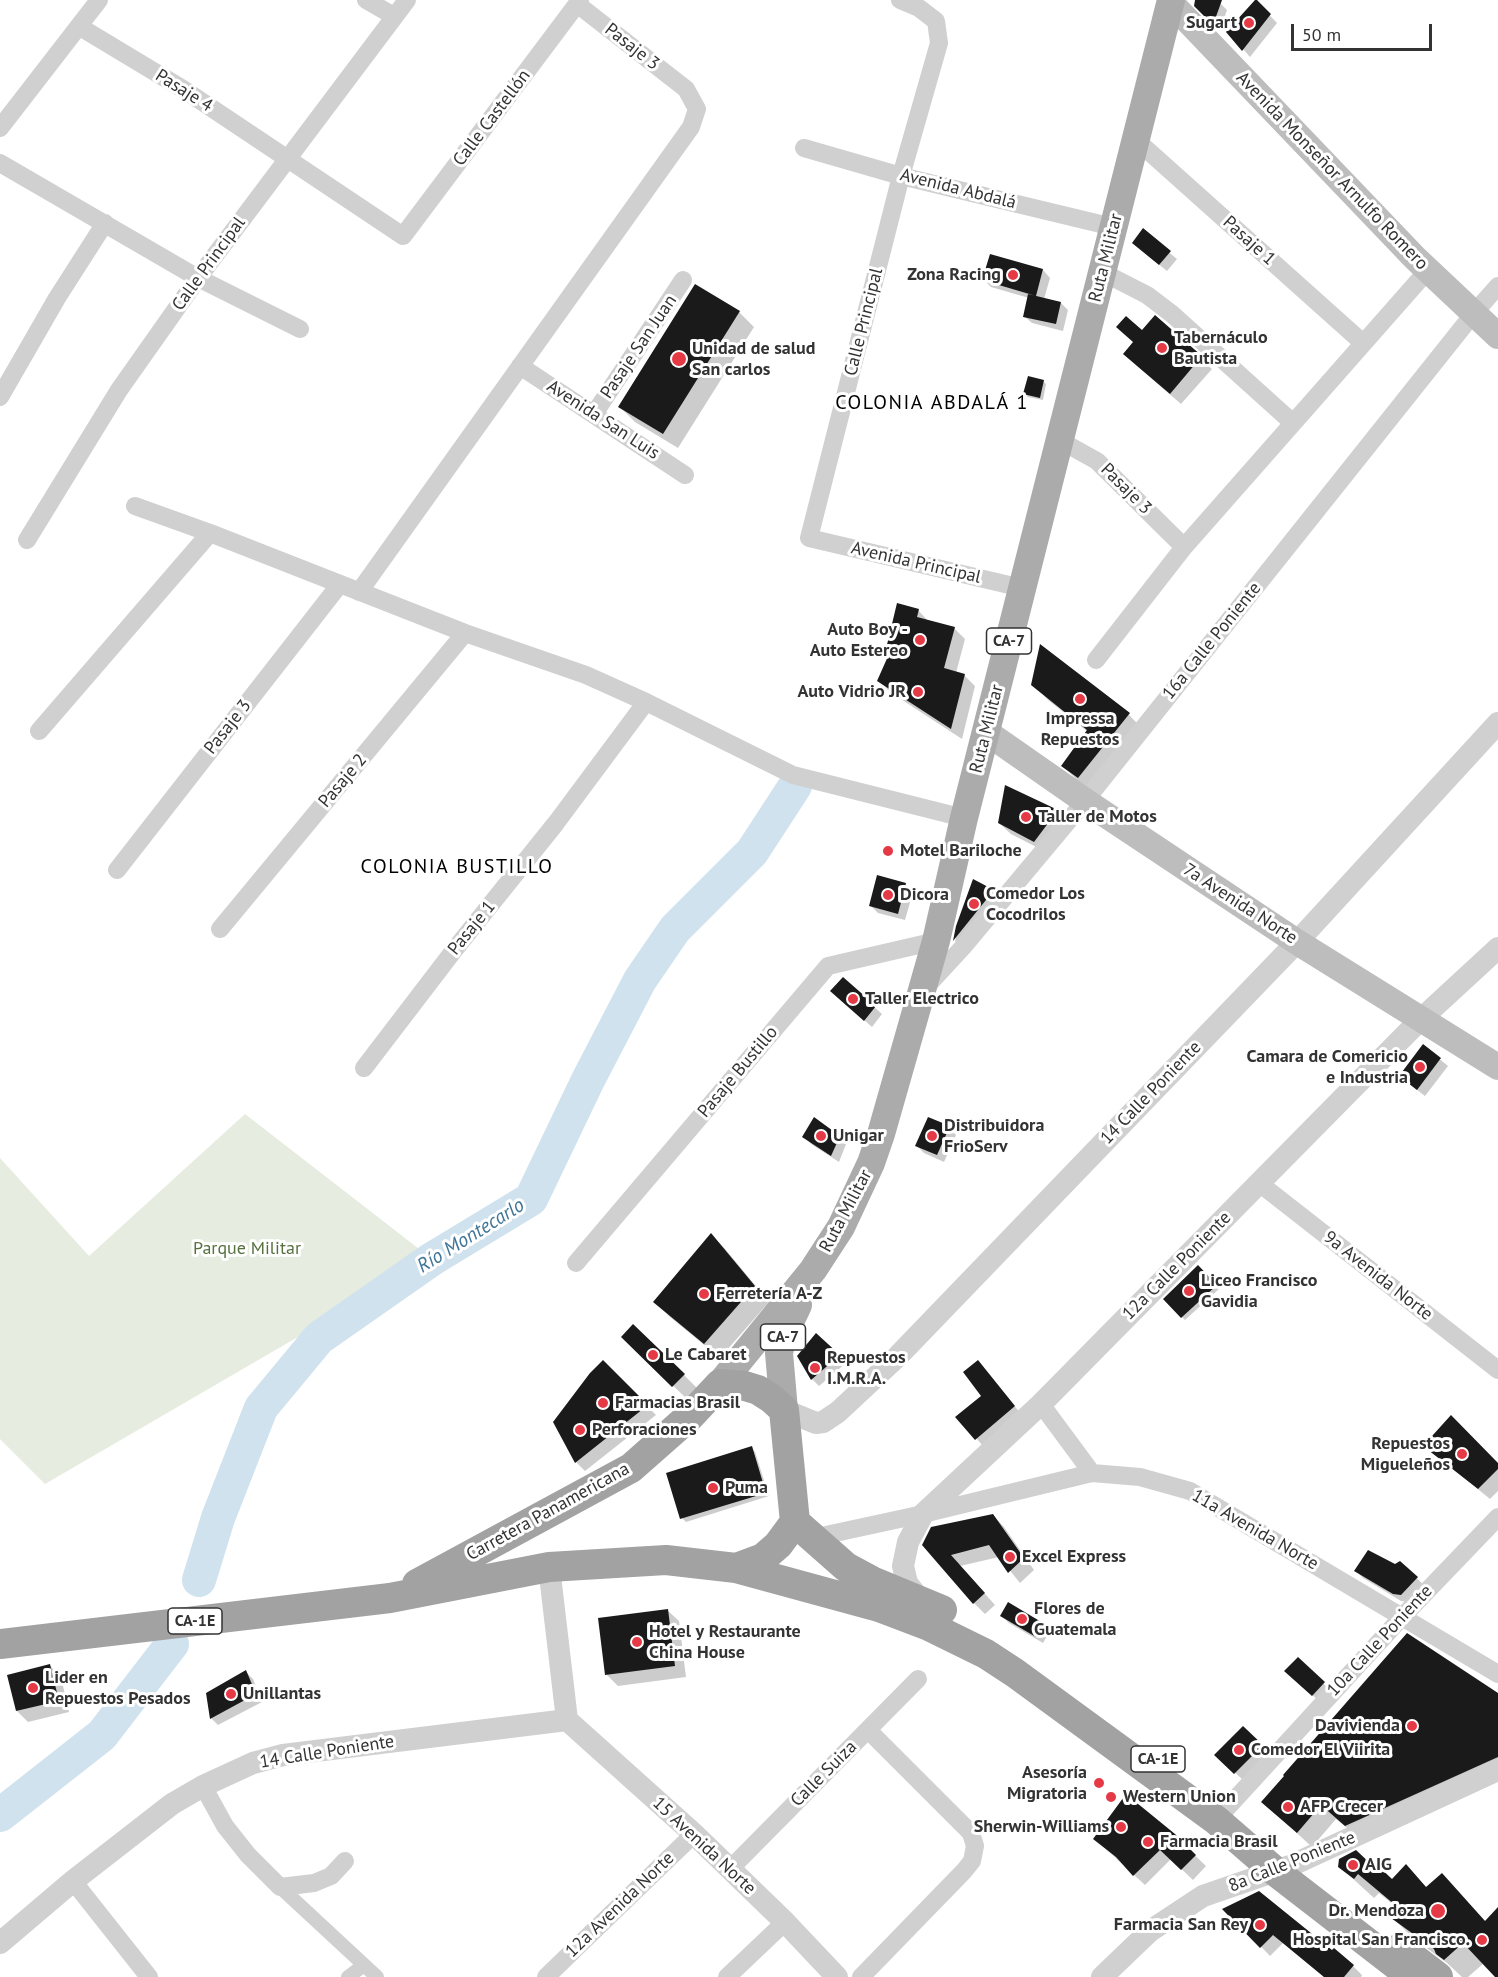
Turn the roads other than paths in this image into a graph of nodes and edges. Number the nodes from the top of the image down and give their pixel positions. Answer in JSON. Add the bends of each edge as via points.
{"nodes":[{"id":1,"x":99,"y":0,"type":"edge"},
{"id":2,"x":366,"y":0,"type":"edge"},
{"id":3,"x":407,"y":0,"type":"edge"},
{"id":4,"x":900,"y":0,"type":"edge"},
{"id":5,"x":1170,"y":1,"type":"edge"},
{"id":6,"x":579,"y":2,"type":"edge"},
{"id":7,"x":394,"y":16,"type":"junction"},
{"id":8,"x":80,"y":27,"type":"junction"},
{"id":9,"x":0,"y":128,"type":"edge"},
{"id":10,"x":1135,"y":139,"type":"junction"},
{"id":11,"x":804,"y":148,"type":"dead end"},
{"id":12,"x":287,"y":158,"type":"junction"},
{"id":13,"x":0,"y":163,"type":"edge"},
{"id":14,"x":901,"y":176,"type":"junction"},
{"id":15,"x":105,"y":223,"type":"junction"},
{"id":16,"x":1113,"y":227,"type":"junction"},
{"id":17,"x":403,"y":236,"type":"joint"},
{"id":18,"x":1428,"y":270,"type":"junction"},
{"id":19,"x":1102,"y":272,"type":"junction"},
{"id":20,"x":198,"y":278,"type":"junction"},
{"id":21,"x":684,"y":280,"type":"dead end"},
{"id":22,"x":1498,"y":286,"type":"edge"},
{"id":23,"x":1474,"y":313,"type":"junction"},
{"id":24,"x":300,"y":329,"type":"dead end"},
{"id":25,"x":1498,"y":336,"type":"edge"},
{"id":26,"x":1364,"y":343,"type":"junction"},
{"id":27,"x":520,"y":366,"type":"junction"},
{"id":28,"x":0,"y":397,"type":"edge"},
{"id":29,"x":594,"y":414,"type":"junction"},
{"id":30,"x":1293,"y":423,"type":"junction"},
{"id":31,"x":1061,"y":441,"type":"junction"},
{"id":32,"x":685,"y":475,"type":"dead end"},
{"id":33,"x":135,"y":506,"type":"dead end"},
{"id":34,"x":210,"y":533,"type":"junction"},
{"id":35,"x":809,"y":538,"type":"joint"},
{"id":36,"x":27,"y":540,"type":"dead end"},
{"id":37,"x":1184,"y":547,"type":"junction"},
{"id":38,"x":340,"y":584,"type":"junction"},
{"id":39,"x":1022,"y":588,"type":"junction"},
{"id":40,"x":358,"y":592,"type":"junction"},
{"id":41,"x":465,"y":633,"type":"junction"},
{"id":42,"x":1096,"y":660,"type":"dead end"},
{"id":43,"x":646,"y":702,"type":"junction"},
{"id":44,"x":1498,"y":723,"type":"edge"},
{"id":45,"x":39,"y":731,"type":"dead end"},
{"id":46,"x":986,"y":732,"type":"junction"},
{"id":47,"x":1085,"y":801,"type":"junction"},
{"id":48,"x":964,"y":818,"type":"junction"},
{"id":49,"x":117,"y":870,"type":"dead end"},
{"id":50,"x":220,"y":929,"type":"dead end"},
{"id":51,"x":936,"y":941,"type":"junction"},
{"id":52,"x":1297,"y":942,"type":"junction"},
{"id":53,"x":1498,"y":948,"type":"edge"},
{"id":54,"x":922,"y":992,"type":"junction"},
{"id":55,"x":1420,"y":1020,"type":"junction"},
{"id":56,"x":1498,"y":1067,"type":"edge"},
{"id":57,"x":364,"y":1068,"type":"dead end"},
{"id":58,"x":1258,"y":1183,"type":"junction"},
{"id":59,"x":576,"y":1263,"type":"dead end"},
{"id":60,"x":813,"y":1270,"type":"junction"},
{"id":61,"x":1498,"y":1370,"type":"edge"},
{"id":62,"x":720,"y":1384,"type":"junction"},
{"id":63,"x":1041,"y":1404,"type":"junction"},
{"id":64,"x":784,"y":1410,"type":"junction"},
{"id":65,"x":1092,"y":1473,"type":"junction"},
{"id":66,"x":923,"y":1514,"type":"junction"},
{"id":67,"x":543,"y":1516,"type":"junction"},
{"id":68,"x":1498,"y":1517,"type":"edge"},
{"id":69,"x":803,"y":1530,"type":"junction"},
{"id":70,"x":549,"y":1567,"type":"junction"},
{"id":71,"x":736,"y":1568,"type":"junction"},
{"id":72,"x":390,"y":1598,"type":"junction"},
{"id":73,"x":921,"y":1601,"type":"junction"},
{"id":74,"x":1403,"y":1616,"type":"junction"},
{"id":75,"x":0,"y":1644,"type":"edge"},
{"id":76,"x":1498,"y":1674,"type":"edge"},
{"id":77,"x":918,"y":1679,"type":"dead end"},
{"id":78,"x":567,"y":1720,"type":"junction"},
{"id":79,"x":868,"y":1730,"type":"junction"},
{"id":80,"x":1498,"y":1770,"type":"edge"},
{"id":81,"x":203,"y":1786,"type":"junction"},
{"id":82,"x":1220,"y":1815,"type":"junction"},
{"id":83,"x":694,"y":1834,"type":"junction"},
{"id":84,"x":345,"y":1861,"type":"dead end"},
{"id":85,"x":730,"y":1869,"type":"junction"},
{"id":86,"x":1283,"y":1869,"type":"junction"},
{"id":87,"x":73,"y":1881,"type":"junction"},
{"id":88,"x":280,"y":1887,"type":"junction"},
{"id":89,"x":785,"y":1922,"type":"junction"},
{"id":90,"x":0,"y":1942,"type":"edge"},
{"id":91,"x":364,"y":1965,"type":"junction"},
{"id":92,"x":149,"y":1977,"type":"edge"},
{"id":93,"x":348,"y":1977,"type":"edge"},
{"id":94,"x":376,"y":1977,"type":"edge"},
{"id":95,"x":546,"y":1977,"type":"edge"},
{"id":96,"x":727,"y":1977,"type":"edge"},
{"id":97,"x":837,"y":1977,"type":"edge"},
{"id":98,"x":861,"y":1977,"type":"edge"},
{"id":99,"x":1102,"y":1977,"type":"edge"},
{"id":100,"x":1412,"y":1977,"type":"edge"},
{"id":101,"x":1438,"y":1977,"type":"edge"}],
"edges":[{"from":1,"to":8,"type":"street"},
{"from":2,"to":7,"type":"street"},
{"from":3,"to":7,"type":"street","name":"Calle Principal"},
{"from":4,"to":14,"type":"street","name":"Calle Principal","via":[[936,21],[939,43]]},
{"from":5,"to":10,"type":"main road","name":"Ruta Militar","number":"CA-7"},
{"from":5,"to":18,"type":"main road","name":"Avenida Monseñor Arnulfo Romero"},
{"from":6,"to":17,"type":"street","name":"Calle Castellón"},
{"from":6,"to":27,"type":"street","name":"Pasaje 3","via":[[686,89],[697,109],[691,127]]},
{"from":7,"to":12,"type":"street","name":"Calle Principal"},
{"from":8,"to":9,"type":"street"},
{"from":8,"to":12,"type":"street","name":"Pasaje 4"},
{"from":10,"to":16,"type":"main road","name":"Ruta Militar","number":"CA-7"},
{"from":10,"to":26,"type":"street","name":"Pasaje 1"},
{"from":11,"to":14,"type":"street","name":"Avenida Abdalá"},
{"from":12,"to":17,"type":"street","name":"Pasaje 4"},
{"from":12,"to":20,"type":"street","name":"Calle Principal"},
{"from":13,"to":15,"type":"street"},
{"from":14,"to":16,"type":"street","name":"Avenida Abdalá"},
{"from":14,"to":35,"type":"street","name":"Calle Principal"},
{"from":15,"to":20,"type":"street"},
{"from":15,"to":28,"type":"street"},
{"from":16,"to":19,"type":"main road","name":"Ruta Militar","number":"CA-7"},
{"from":18,"to":23,"type":"main road","name":"Avenida Monseñor Arnulfo Romero"},
{"from":18,"to":26,"type":"street"},
{"from":19,"to":30,"type":"street","via":[[1147,295],[1172,314]]},
{"from":19,"to":31,"type":"main road","name":"Ruta Militar","number":"CA-7"},
{"from":20,"to":24,"type":"street"},
{"from":20,"to":36,"type":"street","name":"Calle Principal","via":[[119,390]]},
{"from":21,"to":29,"type":"street","name":"Pasaje San Juan"},
{"from":22,"to":23,"type":"street","name":"16a Calle Poniente"},
{"from":23,"to":25,"type":"main road","name":"Avenida Monseñor Arnulfo Romero"},
{"from":23,"to":47,"type":"street","name":"16a Calle Poniente"},
{"from":26,"to":30,"type":"street"},
{"from":27,"to":29,"type":"street","name":"Avenida San Luis"},
{"from":27,"to":40,"type":"street"},
{"from":29,"to":32,"type":"street","name":"Avenida San Luis"},
{"from":30,"to":37,"type":"street"},
{"from":31,"to":37,"type":"street","name":"Pasaje 3","via":[[1097,461]]},
{"from":31,"to":39,"type":"main road","name":"Ruta Militar","number":"CA-7"},
{"from":33,"to":34,"type":"street"},
{"from":34,"to":38,"type":"street"},
{"from":34,"to":45,"type":"street"},
{"from":35,"to":39,"type":"street","name":"Avenida Principal"},
{"from":37,"to":42,"type":"street"},
{"from":38,"to":40,"type":"street"},
{"from":38,"to":49,"type":"street","name":"Pasaje 3"},
{"from":39,"to":46,"type":"main road","name":"Ruta Militar","number":"CA-7"},
{"from":40,"to":41,"type":"street"},
{"from":41,"to":43,"type":"street","via":[[586,675]]},
{"from":41,"to":50,"type":"street","name":"Pasaje 2"},
{"from":43,"to":48,"type":"street","via":[[793,775]]},
{"from":43,"to":57,"type":"street","name":"Pasaje 1"},
{"from":44,"to":52,"type":"street","name":"14 Calle Poniente"},
{"from":46,"to":47,"type":"main road","name":"7a Avenida Norte"},
{"from":46,"to":48,"type":"main road","name":"Ruta Militar","number":"CA-7"},
{"from":47,"to":52,"type":"main road","name":"7a Avenida Norte"},
{"from":47,"to":54,"type":"street","name":"16a Calle Poniente"},
{"from":48,"to":51,"type":"main road","name":"Ruta Militar","number":"CA-7"},
{"from":51,"to":54,"type":"main road","name":"Ruta Militar","number":"CA-7"},
{"from":51,"to":59,"type":"street","name":"Pasaje Bustillo","via":[[828,966]]},
{"from":52,"to":55,"type":"main road","name":"7a Avenida Norte"},
{"from":52,"to":64,"type":"street","name":"14 Calle Poniente","via":[[897,1357],[847,1404],[816,1423]]},
{"from":53,"to":55,"type":"street","name":"12a Calle Poniente"},
{"from":54,"to":60,"type":"main road","name":"Ruta Militar","number":"CA-7","via":[[871,1163],[841,1227]]},
{"from":55,"to":56,"type":"main road","name":"7a Avenida Norte"},
{"from":55,"to":58,"type":"street","name":"12a Calle Poniente"},
{"from":58,"to":61,"type":"street","name":"9a Avenida Norte"},
{"from":58,"to":63,"type":"street","name":"12a Calle Poniente"},
{"from":60,"to":62,"type":"main road","name":"Ruta Militar","number":"CA-7"},
{"from":60,"to":64,"type":"main road","name":"Ruta Militar","number":"CA-7","via":[[779,1353]]},
{"from":62,"to":64,"type":"highway","via":[[758,1390]]},
{"from":62,"to":67,"type":"highway","name":"Carretera Panamericana","number":"CA-1E","via":[[631,1468]]},
{"from":63,"to":65,"type":"street"},
{"from":63,"to":66,"type":"street","name":"12a Calle Poniente"},
{"from":64,"to":69,"type":"highway"},
{"from":65,"to":66,"type":"street","name":"11a Avenida Norte"},
{"from":65,"to":74,"type":"street","name":"11a Avenida Norte","via":[[1140,1477],[1190,1491]]},
{"from":66,"to":69,"type":"street","name":"11a Avenida Norte"},
{"from":66,"to":73,"type":"street","name":"12a Calle Poniente","via":[[908,1542],[903,1566],[907,1583]]},
{"from":67,"to":70,"type":"highway"},
{"from":67,"to":72,"type":"highway","name":"Carretera Panamericana","number":"CA-1E"},
{"from":68,"to":74,"type":"street","name":"10a Calle Poniente"},
{"from":69,"to":71,"type":"highway","via":[[763,1558]]},
{"from":69,"to":73,"type":"highway","number":"CA-1E","via":[[846,1567]]},
{"from":70,"to":71,"type":"highway","name":"Carretera Panamericana","number":"CA-1E","via":[[666,1560]]},
{"from":70,"to":72,"type":"highway","name":"Carretera Panamericana","number":"CA-1E"},
{"from":70,"to":78,"type":"street"},
{"from":71,"to":82,"type":"highway","number":"CA-1E","via":[[879,1607],[930,1626],[986,1654]]},
{"from":72,"to":75,"type":"highway","name":"Carretera Panamericana","number":"CA-1E"},
{"from":73,"to":82,"type":"highway","number":"CA-1E","via":[[991,1635],[1024,1657]]},
{"from":74,"to":76,"type":"street","name":"11a Avenida Norte"},
{"from":74,"to":82,"type":"street","name":"10a Calle Poniente"},
{"from":77,"to":79,"type":"street","name":"Calle Suiza"},
{"from":78,"to":81,"type":"street","name":"14 Calle Poniente","via":[[283,1755],[253,1763]]},
{"from":78,"to":83,"type":"street","name":"15 Avenida Norte"},
{"from":79,"to":85,"type":"street","name":"Calle Suiza"},
{"from":79,"to":98,"type":"street","via":[[971,1833],[975,1846],[972,1861],[964,1871]]},
{"from":80,"to":86,"type":"street","name":"8a Calle Poniente"},
{"from":81,"to":87,"type":"street","name":"14 Calle Poniente","via":[[172,1804]]},
{"from":81,"to":88,"type":"street","via":[[225,1826]]},
{"from":82,"to":86,"type":"highway","number":"CA-1E"},
{"from":83,"to":85,"type":"street","name":"15 Avenida Norte"},
{"from":83,"to":95,"type":"street","name":"12a Avenida Norte"},
{"from":84,"to":88,"type":"street","via":[[331,1876],[314,1883]]},
{"from":85,"to":89,"type":"street","name":"15 Avenida Norte"},
{"from":86,"to":99,"type":"street","name":"8a Calle Poniente","via":[[1203,1896],[1150,1931]]},
{"from":86,"to":100,"type":"highway","number":"CA-1E"},
{"from":86,"to":101,"type":"highway","number":"CA-1E"},
{"from":87,"to":90,"type":"street","name":"14 Calle Poniente"},
{"from":87,"to":92,"type":"street"},
{"from":88,"to":91,"type":"street"},
{"from":89,"to":96,"type":"street"},
{"from":89,"to":97,"type":"street","name":"15 Avenida Norte"},
{"from":91,"to":93,"type":"street"},
{"from":91,"to":94,"type":"street"}]}
